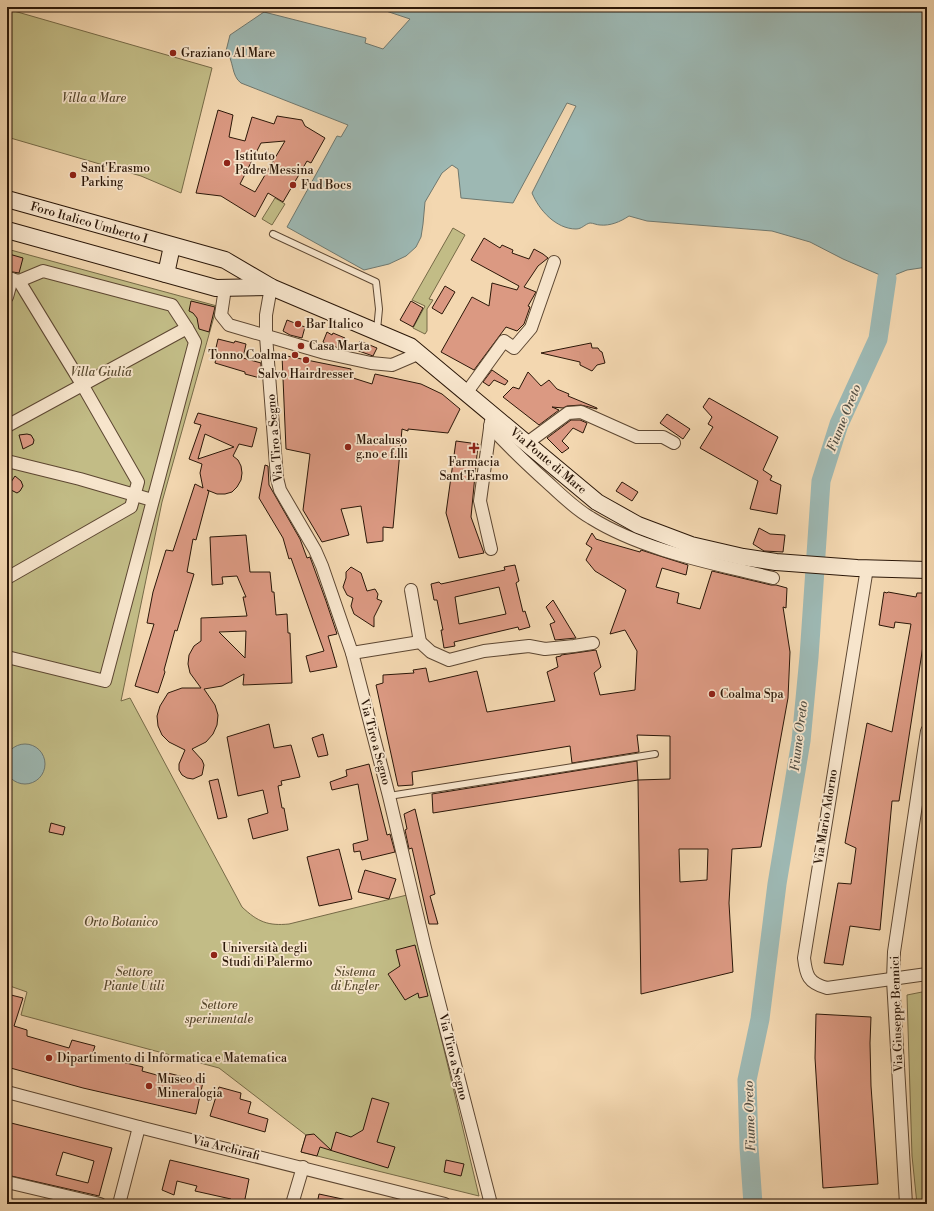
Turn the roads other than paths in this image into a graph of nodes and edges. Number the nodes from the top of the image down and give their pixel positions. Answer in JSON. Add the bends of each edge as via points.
{"nodes":[{"id":1,"x":7,"y":200,"type":"edge"},
{"id":2,"x":7,"y":230,"type":"edge"},
{"id":3,"x":273,"y":234,"type":"dead end"},
{"id":4,"x":172,"y":246,"type":"junction"},
{"id":5,"x":554,"y":262,"type":"dead end"},
{"id":6,"x":166,"y":274,"type":"junction"},
{"id":7,"x":13,"y":280,"type":"edge"},
{"id":8,"x":271,"y":287,"type":"junction"},
{"id":9,"x":225,"y":288,"type":"junction"},
{"id":10,"x":7,"y":297,"type":"edge"},
{"id":11,"x":187,"y":328,"type":"junction"},
{"id":12,"x":377,"y":332,"type":"junction"},
{"id":13,"x":266,"y":336,"type":"junction"},
{"id":14,"x":420,"y":353,"type":"junction"},
{"id":15,"x":83,"y":386,"type":"junction"},
{"id":16,"x":467,"y":392,"type":"junction"},
{"id":17,"x":491,"y":420,"type":"junction"},
{"id":18,"x":7,"y":426,"type":"edge"},
{"id":19,"x":527,"y":443,"type":"junction"},
{"id":20,"x":674,"y":443,"type":"dead end"},
{"id":21,"x":7,"y":461,"type":"edge"},
{"id":22,"x":134,"y":495,"type":"junction"},
{"id":23,"x":152,"y":500,"type":"junction"},
{"id":24,"x":490,"y":549,"type":"dead end"},
{"id":25,"x":862,"y":568,"type":"junction"},
{"id":26,"x":927,"y":570,"type":"edge"},
{"id":27,"x":7,"y":578,"type":"edge"},
{"id":28,"x":773,"y":578,"type":"dead end"},
{"id":29,"x":411,"y":590,"type":"dead end"},
{"id":30,"x":420,"y":642,"type":"junction"},
{"id":31,"x":593,"y":643,"type":"dead end"},
{"id":32,"x":352,"y":653,"type":"junction"},
{"id":33,"x":7,"y":657,"type":"edge"},
{"id":34,"x":927,"y":731,"type":"edge"},
{"id":35,"x":655,"y":754,"type":"dead end"},
{"id":36,"x":389,"y":796,"type":"junction"},
{"id":37,"x":927,"y":974,"type":"edge"},
{"id":38,"x":893,"y":980,"type":"junction"},
{"id":39,"x":7,"y":1092,"type":"edge"},
{"id":40,"x":139,"y":1127,"type":"junction"},
{"id":41,"x":303,"y":1168,"type":"junction"},
{"id":42,"x":7,"y":1182,"type":"edge"},
{"id":43,"x":100,"y":1204,"type":"edge"},
{"id":44,"x":119,"y":1204,"type":"edge"},
{"id":45,"x":292,"y":1204,"type":"edge"},
{"id":46,"x":445,"y":1204,"type":"edge"},
{"id":47,"x":491,"y":1204,"type":"edge"},
{"id":48,"x":906,"y":1204,"type":"edge"}],
"edges":[{"from":1,"to":4,"type":"main road","name":"Foro Italico Umberto I"},
{"from":2,"to":6,"type":"main road"},
{"from":3,"to":12,"type":"lane","via":[[376,282],[379,309]]},
{"from":4,"to":6,"type":"main road"},
{"from":4,"to":8,"type":"main road","name":"Foro Italico Umberto I","via":[[225,260]]},
{"from":5,"to":16,"type":"street","via":[[531,328],[514,348],[504,341]]},
{"from":6,"to":9,"type":"main road","via":[[216,288]]},
{"from":7,"to":10,"type":"street"},
{"from":7,"to":11,"type":"street","via":[[44,271],[172,305]]},
{"from":7,"to":15,"type":"street"},
{"from":8,"to":9,"type":"main road"},
{"from":8,"to":12,"type":"main road","name":"Foro Italico Umberto I"},
{"from":8,"to":13,"type":"street","name":"Via Tiro a Segno","via":[[266,315]]},
{"from":9,"to":13,"type":"street","via":[[221,315],[229,325]]},
{"from":11,"to":15,"type":"street"},
{"from":11,"to":23,"type":"street","via":[[195,342]]},
{"from":12,"to":14,"type":"main road","name":"Via Ponte di Mare"},
{"from":13,"to":14,"type":"street","via":[[325,354],[371,363],[392,365]]},
{"from":13,"to":32,"type":"street","name":"Via Tiro a Segno","via":[[280,490],[315,550]]},
{"from":14,"to":16,"type":"main road","name":"Via Ponte di Mare"},
{"from":15,"to":18,"type":"street"},
{"from":15,"to":22,"type":"street","via":[[138,482]]},
{"from":16,"to":17,"type":"main road","name":"Via Ponte di Mare"},
{"from":17,"to":19,"type":"main road","name":"Via Ponte di Mare"},
{"from":17,"to":24,"type":"street","via":[[480,501]]},
{"from":17,"to":28,"type":"street","via":[[510,448],[590,518],[626,537],[655,547]]},
{"from":19,"to":20,"type":"street","via":[[568,413],[581,412],[636,437],[663,437]]},
{"from":19,"to":25,"type":"main road","name":"Via Ponte di Mare","via":[[597,502],[638,525],[691,545],[776,562]]},
{"from":21,"to":22,"type":"street"},
{"from":22,"to":23,"type":"street"},
{"from":22,"to":27,"type":"street","via":[[131,507]]},
{"from":23,"to":33,"type":"street","via":[[105,681]]},
{"from":25,"to":26,"type":"main road","name":"Via Ponte di Mare"},
{"from":25,"to":38,"type":"street","name":"Via Mario Adorno","via":[[804,958],[806,973],[816,985],[826,988]]},
{"from":29,"to":30,"type":"street"},
{"from":30,"to":31,"type":"street","via":[[431,652],[449,660],[484,651],[529,646],[545,649]]},
{"from":30,"to":32,"type":"street"},
{"from":32,"to":36,"type":"street","name":"Via Tiro a Segno"},
{"from":34,"to":38,"type":"street","name":"Via Giuseppe Bennici","via":[[894,952]]},
{"from":35,"to":36,"type":"lane"},
{"from":36,"to":47,"type":"street","name":"Via Tiro a Segno"},
{"from":37,"to":38,"type":"street","name":"Via Mario Adorno"},
{"from":38,"to":48,"type":"street","name":"Via Giuseppe Bennici"},
{"from":39,"to":40,"type":"street","name":"Via Archirafi"},
{"from":40,"to":41,"type":"street","name":"Via Archirafi"},
{"from":40,"to":44,"type":"street"},
{"from":41,"to":45,"type":"street"},
{"from":41,"to":46,"type":"street","name":"Via Archirafi"},
{"from":42,"to":43,"type":"street"}]}
